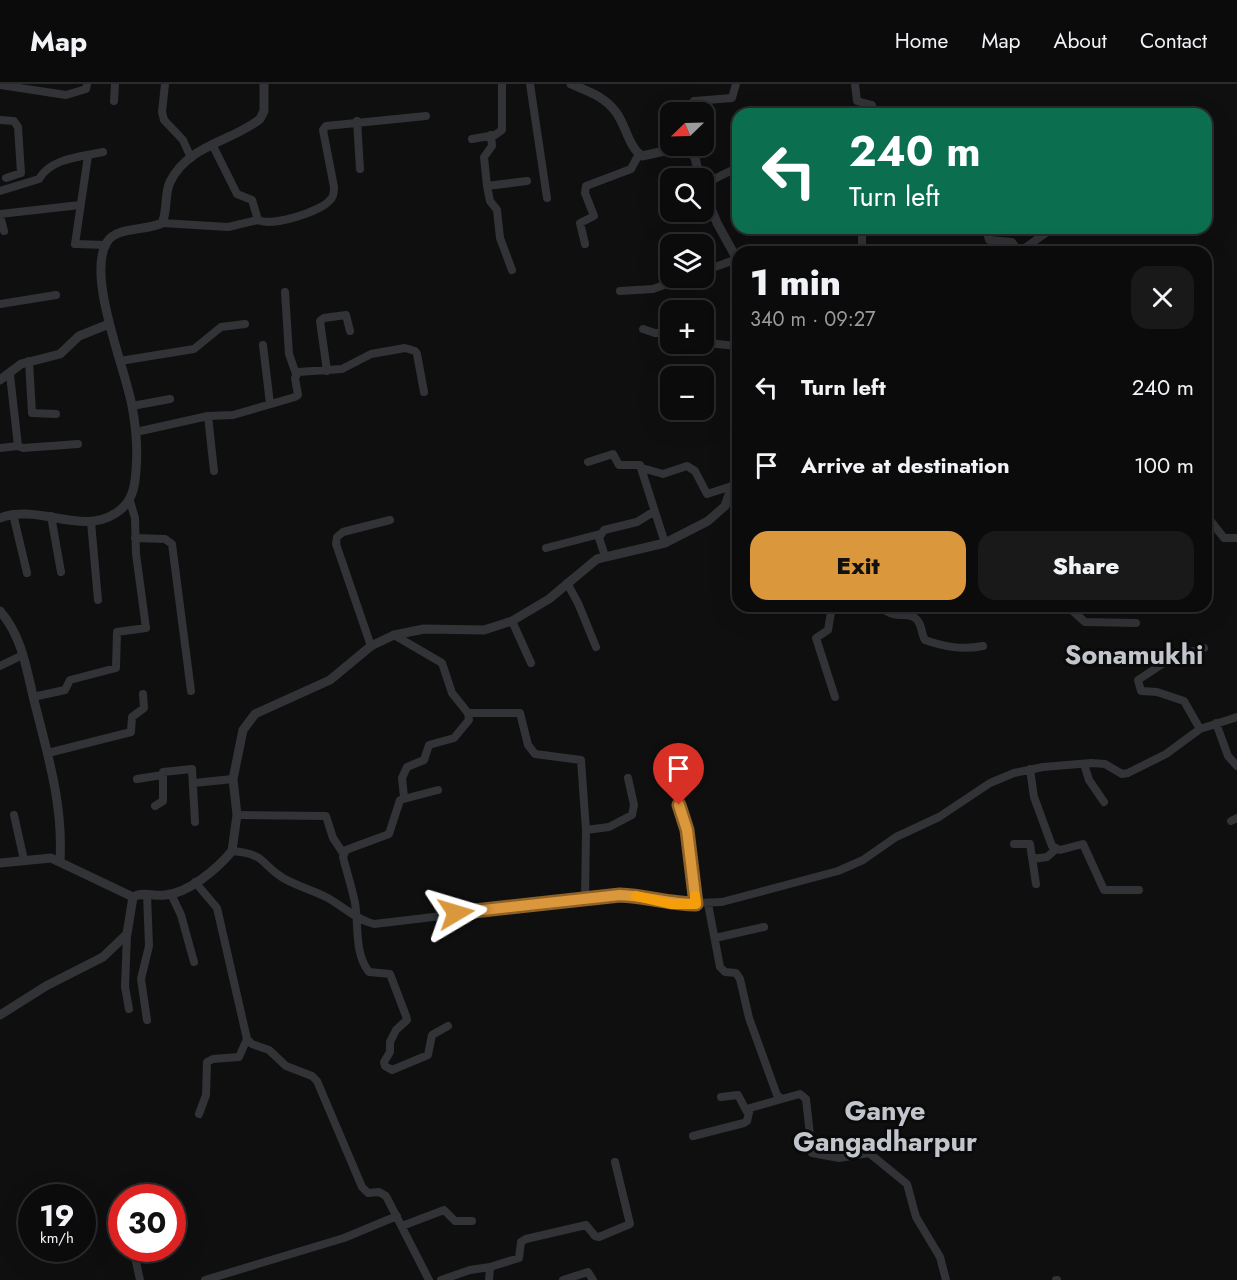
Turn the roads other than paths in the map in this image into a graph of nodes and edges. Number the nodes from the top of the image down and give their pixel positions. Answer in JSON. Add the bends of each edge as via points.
{"nodes":[{"id":1,"x":87,"y":84,"type":"edge"},
{"id":2,"x":116,"y":84,"type":"edge"},
{"id":3,"x":165,"y":84,"type":"edge"},
{"id":4,"x":264,"y":84,"type":"edge"},
{"id":5,"x":502,"y":84,"type":"edge"},
{"id":6,"x":530,"y":84,"type":"edge"},
{"id":7,"x":573,"y":84,"type":"edge"},
{"id":8,"x":736,"y":84,"type":"edge"},
{"id":9,"x":855,"y":84,"type":"edge"},
{"id":10,"x":0,"y":85,"type":"edge"},
{"id":11,"x":114,"y":101,"type":"dead end"},
{"id":12,"x":693,"y":102,"type":"edge"},
{"id":13,"x":873,"y":108,"type":"edge"},
{"id":14,"x":426,"y":116,"type":"dead end"},
{"id":15,"x":0,"y":120,"type":"edge"},
{"id":16,"x":357,"y":121,"type":"junction"},
{"id":17,"x":491,"y":135,"type":"junction"},
{"id":18,"x":472,"y":139,"type":"dead end"},
{"id":19,"x":212,"y":144,"type":"junction"},
{"id":20,"x":103,"y":152,"type":"dead end"},
{"id":21,"x":660,"y":152,"type":"edge"},
{"id":22,"x":639,"y":154,"type":"junction"},
{"id":23,"x":88,"y":156,"type":"junction"},
{"id":24,"x":191,"y":158,"type":"junction"},
{"id":25,"x":360,"y":169,"type":"dead end"},
{"id":26,"x":732,"y":171,"type":"edge"},
{"id":27,"x":6,"y":178,"type":"dead end"},
{"id":28,"x":714,"y":180,"type":"edge"},
{"id":29,"x":527,"y":181,"type":"dead end"},
{"id":30,"x":487,"y":186,"type":"junction"},
{"id":31,"x":0,"y":191,"type":"edge"},
{"id":32,"x":547,"y":198,"type":"dead end"},
{"id":33,"x":80,"y":205,"type":"junction"},
{"id":34,"x":0,"y":215,"type":"edge"},
{"id":35,"x":714,"y":216,"type":"edge"},
{"id":36,"x":258,"y":220,"type":"junction"},
{"id":37,"x":162,"y":223,"type":"junction"},
{"id":38,"x":4,"y":231,"type":"dead end"},
{"id":39,"x":988,"y":234,"type":"edge"},
{"id":40,"x":1044,"y":234,"type":"edge"},
{"id":41,"x":585,"y":244,"type":"dead end"},
{"id":42,"x":106,"y":246,"type":"junction"},
{"id":43,"x":1015,"y":246,"type":"edge"},
{"id":44,"x":1028,"y":246,"type":"edge"},
{"id":45,"x":732,"y":249,"type":"edge"},
{"id":46,"x":732,"y":262,"type":"edge"},
{"id":47,"x":714,"y":268,"type":"edge"},
{"id":48,"x":512,"y":270,"type":"dead end"},
{"id":49,"x":660,"y":286,"type":"edge"},
{"id":50,"x":620,"y":291,"type":"dead end"},
{"id":51,"x":285,"y":292,"type":"dead end"},
{"id":52,"x":56,"y":295,"type":"dead end"},
{"id":53,"x":0,"y":304,"type":"edge"},
{"id":54,"x":109,"y":324,"type":"junction"},
{"id":55,"x":246,"y":324,"type":"dead end"},
{"id":56,"x":643,"y":329,"type":"dead end"},
{"id":57,"x":350,"y":331,"type":"dead end"},
{"id":58,"x":660,"y":334,"type":"edge"},
{"id":59,"x":714,"y":343,"type":"edge"},
{"id":60,"x":263,"y":345,"type":"dead end"},
{"id":61,"x":732,"y":345,"type":"edge"},
{"id":62,"x":28,"y":361,"type":"junction"},
{"id":63,"x":120,"y":361,"type":"junction"},
{"id":64,"x":327,"y":371,"type":"junction"},
{"id":65,"x":296,"y":374,"type":"junction"},
{"id":66,"x":10,"y":375,"type":"junction"},
{"id":67,"x":0,"y":380,"type":"edge"},
{"id":68,"x":424,"y":392,"type":"dead end"},
{"id":69,"x":170,"y":399,"type":"dead end"},
{"id":70,"x":270,"y":404,"type":"junction"},
{"id":71,"x":132,"y":406,"type":"junction"},
{"id":72,"x":56,"y":414,"type":"dead end"},
{"id":73,"x":208,"y":416,"type":"junction"},
{"id":74,"x":136,"y":432,"type":"junction"},
{"id":75,"x":78,"y":444,"type":"dead end"},
{"id":76,"x":18,"y":446,"type":"junction"},
{"id":77,"x":0,"y":448,"type":"edge"},
{"id":78,"x":588,"y":462,"type":"dead end"},
{"id":79,"x":642,"y":468,"type":"junction"},
{"id":80,"x":214,"y":471,"type":"dead end"},
{"id":81,"x":732,"y":484,"type":"edge"},
{"id":82,"x":732,"y":490,"type":"edge"},
{"id":83,"x":130,"y":501,"type":"junction"},
{"id":84,"x":653,"y":512,"type":"junction"},
{"id":85,"x":13,"y":514,"type":"junction"},
{"id":86,"x":51,"y":516,"type":"junction"},
{"id":87,"x":0,"y":518,"type":"edge"},
{"id":88,"x":390,"y":520,"type":"dead end"},
{"id":89,"x":91,"y":522,"type":"junction"},
{"id":90,"x":1212,"y":523,"type":"edge"},
{"id":91,"x":600,"y":534,"type":"junction"},
{"id":92,"x":135,"y":538,"type":"junction"},
{"id":93,"x":1237,"y":538,"type":"edge"},
{"id":94,"x":665,"y":543,"type":"junction"},
{"id":95,"x":546,"y":548,"type":"dead end"},
{"id":96,"x":605,"y":556,"type":"junction"},
{"id":97,"x":61,"y":572,"type":"dead end"},
{"id":98,"x":27,"y":573,"type":"dead end"},
{"id":99,"x":567,"y":583,"type":"junction"},
{"id":100,"x":98,"y":600,"type":"dead end"},
{"id":101,"x":0,"y":610,"type":"edge"},
{"id":102,"x":831,"y":612,"type":"edge"},
{"id":103,"x":888,"y":612,"type":"edge"},
{"id":104,"x":1073,"y":612,"type":"edge"},
{"id":105,"x":512,"y":621,"type":"junction"},
{"id":106,"x":1136,"y":623,"type":"dead end"},
{"id":107,"x":394,"y":635,"type":"junction"},
{"id":108,"x":371,"y":646,"type":"junction"},
{"id":109,"x":983,"y":646,"type":"dead end"},
{"id":110,"x":596,"y":647,"type":"dead end"},
{"id":111,"x":1204,"y":648,"type":"dead end"},
{"id":112,"x":23,"y":655,"type":"junction"},
{"id":113,"x":531,"y":663,"type":"dead end"},
{"id":114,"x":0,"y":666,"type":"edge"},
{"id":115,"x":191,"y":691,"type":"dead end"},
{"id":116,"x":143,"y":694,"type":"dead end"},
{"id":117,"x":836,"y":696,"type":"dead end"},
{"id":118,"x":33,"y":698,"type":"junction"},
{"id":119,"x":468,"y":713,"type":"junction"},
{"id":120,"x":1237,"y":717,"type":"edge"},
{"id":121,"x":1216,"y":723,"type":"junction"},
{"id":122,"x":1200,"y":729,"type":"junction"},
{"id":123,"x":48,"y":753,"type":"junction"},
{"id":124,"x":1084,"y":764,"type":"junction"},
{"id":125,"x":1237,"y":766,"type":"edge"},
{"id":126,"x":1030,"y":769,"type":"junction"},
{"id":127,"x":162,"y":775,"type":"junction"},
{"id":128,"x":233,"y":778,"type":"junction"},
{"id":129,"x":628,"y":778,"type":"dead end"},
{"id":130,"x":137,"y":779,"type":"dead end"},
{"id":131,"x":194,"y":783,"type":"junction"},
{"id":132,"x":438,"y":790,"type":"dead end"},
{"id":133,"x":404,"y":797,"type":"junction"},
{"id":134,"x":1104,"y":802,"type":"dead end"},
{"id":135,"x":679,"y":805,"type":"dead end"},
{"id":136,"x":155,"y":806,"type":"dead end"},
{"id":137,"x":14,"y":815,"type":"dead end"},
{"id":138,"x":237,"y":815,"type":"junction"},
{"id":139,"x":195,"y":822,"type":"dead end"},
{"id":140,"x":586,"y":830,"type":"junction"},
{"id":141,"x":1014,"y":844,"type":"dead end"},
{"id":142,"x":1055,"y":850,"type":"junction"},
{"id":143,"x":232,"y":851,"type":"junction"},
{"id":144,"x":343,"y":853,"type":"junction"},
{"id":145,"x":1033,"y":859,"type":"junction"},
{"id":146,"x":24,"y":860,"type":"junction"},
{"id":147,"x":60,"y":861,"type":"junction"},
{"id":148,"x":0,"y":863,"type":"edge"},
{"id":149,"x":195,"y":882,"type":"junction"},
{"id":150,"x":1036,"y":884,"type":"dead end"},
{"id":151,"x":1139,"y":890,"type":"dead end"},
{"id":152,"x":147,"y":894,"type":"junction"},
{"id":153,"x":171,"y":894,"type":"junction"},
{"id":154,"x":133,"y":897,"type":"junction"},
{"id":155,"x":585,"y":898,"type":"junction"},
{"id":156,"x":696,"y":904,"type":"junction"},
{"id":157,"x":708,"y":904,"type":"junction"},
{"id":158,"x":355,"y":916,"type":"junction"},
{"id":159,"x":764,"y":927,"type":"dead end"},
{"id":160,"x":127,"y":934,"type":"junction"},
{"id":161,"x":715,"y":938,"type":"junction"},
{"id":162,"x":194,"y":962,"type":"dead end"},
{"id":163,"x":129,"y":1009,"type":"dead end"},
{"id":164,"x":0,"y":1015,"type":"edge"},
{"id":165,"x":147,"y":1020,"type":"dead end"},
{"id":166,"x":448,"y":1026,"type":"dead end"},
{"id":167,"x":247,"y":1039,"type":"junction"},
{"id":168,"x":721,"y":1097,"type":"dead end"},
{"id":169,"x":782,"y":1099,"type":"junction"},
{"id":170,"x":747,"y":1112,"type":"junction"},
{"id":171,"x":199,"y":1114,"type":"dead end"},
{"id":172,"x":693,"y":1136,"type":"dead end"},
{"id":173,"x":615,"y":1162,"type":"dead end"},
{"id":174,"x":397,"y":1216,"type":"junction"},
{"id":175,"x":472,"y":1221,"type":"dead end"},
{"id":176,"x":402,"y":1226,"type":"junction"},
{"id":177,"x":136,"y":1262,"type":"edge"},
{"id":178,"x":490,"y":1267,"type":"junction"},
{"id":179,"x":140,"y":1280,"type":"edge"},
{"id":180,"x":205,"y":1280,"type":"edge"},
{"id":181,"x":429,"y":1280,"type":"edge"},
{"id":182,"x":441,"y":1280,"type":"edge"},
{"id":183,"x":489,"y":1280,"type":"edge"},
{"id":184,"x":563,"y":1280,"type":"edge"},
{"id":185,"x":593,"y":1280,"type":"edge"},
{"id":186,"x":946,"y":1280,"type":"edge"}],
"edges":[{"from":1,"to":10,"type":"street","via":[[86,89],[66,95]]},
{"from":2,"to":11,"type":"street"},
{"from":3,"to":24,"type":"street","via":[[164,120],[183,140]]},
{"from":4,"to":19,"type":"street","via":[[264,111],[260,119]]},
{"from":5,"to":17,"type":"street","via":[[502,130]]},
{"from":6,"to":32,"type":"street"},
{"from":7,"to":22,"type":"street","via":[[596,94],[615,110]]},
{"from":8,"to":12,"type":"street","via":[[732,98]]},
{"from":9,"to":13,"type":"street","via":[[857,101]]},
{"from":14,"to":16,"type":"street"},
{"from":15,"to":27,"type":"street","via":[[14,121],[18,127],[21,173]]},
{"from":16,"to":25,"type":"street"},
{"from":16,"to":36,"type":"street","via":[[331,124],[323,130],[334,187],[331,200],[300,216]]},
{"from":17,"to":18,"type":"street"},
{"from":17,"to":30,"type":"street","via":[[492,146],[484,157]]},
{"from":19,"to":24,"type":"street"},
{"from":19,"to":36,"type":"street","via":[[237,194],[252,200]]},
{"from":20,"to":23,"type":"street"},
{"from":21,"to":22,"type":"street"},
{"from":22,"to":41,"type":"street","via":[[631,169],[586,186],[594,216],[580,224]]},
{"from":23,"to":31,"type":"street","via":[[60,162],[44,170],[39,179]]},
{"from":23,"to":33,"type":"street"},
{"from":24,"to":37,"type":"street","via":[[170,182]]},
{"from":26,"to":28,"type":"street"},
{"from":29,"to":30,"type":"street"},
{"from":30,"to":48,"type":"street"},
{"from":33,"to":34,"type":"street"},
{"from":33,"to":42,"type":"street","via":[[75,244]]},
{"from":34,"to":38,"type":"street"},
{"from":35,"to":45,"type":"street"},
{"from":36,"to":37,"type":"street","via":[[228,227]]},
{"from":37,"to":42,"type":"street","via":[[119,233]]},
{"from":39,"to":43,"type":"street","via":[[989,240],[1012,242]]},
{"from":40,"to":44,"type":"street"},
{"from":42,"to":54,"type":"street","via":[[102,299]]},
{"from":46,"to":47,"type":"street"},
{"from":49,"to":50,"type":"street"},
{"from":51,"to":65,"type":"street","via":[[289,354]]},
{"from":52,"to":53,"type":"street"},
{"from":54,"to":62,"type":"street","via":[[79,336],[60,354]]},
{"from":54,"to":63,"type":"street"},
{"from":55,"to":63,"type":"street","via":[[221,327],[194,349]]},
{"from":56,"to":58,"type":"street"},
{"from":57,"to":64,"type":"street","via":[[346,315],[320,321]]},
{"from":59,"to":61,"type":"street"},
{"from":60,"to":70,"type":"street"},
{"from":62,"to":66,"type":"street"},
{"from":62,"to":72,"type":"street","via":[[32,413]]},
{"from":63,"to":71,"type":"street"},
{"from":64,"to":65,"type":"street"},
{"from":64,"to":68,"type":"street","via":[[347,367],[370,354],[410,348],[417,354]]},
{"from":65,"to":70,"type":"street","via":[[298,394]]},
{"from":66,"to":67,"type":"street"},
{"from":66,"to":76,"type":"street"},
{"from":69,"to":71,"type":"street"},
{"from":70,"to":73,"type":"street","via":[[233,415]]},
{"from":71,"to":74,"type":"street"},
{"from":73,"to":74,"type":"street"},
{"from":73,"to":80,"type":"street"},
{"from":74,"to":83,"type":"street","via":[[135,483]]},
{"from":75,"to":76,"type":"street"},
{"from":76,"to":77,"type":"street"},
{"from":78,"to":79,"type":"street","via":[[613,454],[619,465],[636,463]]},
{"from":79,"to":81,"type":"street","via":[[663,474],[687,466],[695,471],[707,494]]},
{"from":79,"to":84,"type":"street"},
{"from":82,"to":94,"type":"street","via":[[718,514]]},
{"from":83,"to":89,"type":"street","via":[[115,514]]},
{"from":83,"to":92,"type":"street"},
{"from":84,"to":91,"type":"street","via":[[645,519]]},
{"from":84,"to":94,"type":"street"},
{"from":85,"to":86,"type":"street"},
{"from":85,"to":87,"type":"street"},
{"from":85,"to":98,"type":"street"},
{"from":86,"to":89,"type":"street"},
{"from":86,"to":97,"type":"street"},
{"from":88,"to":108,"type":"street","via":[[337,537],[336,544]]},
{"from":89,"to":100,"type":"street"},
{"from":90,"to":93,"type":"street","via":[[1224,538]]},
{"from":91,"to":95,"type":"street"},
{"from":91,"to":96,"type":"street"},
{"from":92,"to":115,"type":"street","via":[[165,539],[172,544]]},
{"from":92,"to":118,"type":"street","via":[[146,628],[117,632],[116,668],[70,680],[65,690]]},
{"from":94,"to":96,"type":"street"},
{"from":96,"to":99,"type":"street","via":[[588,564]]},
{"from":99,"to":105,"type":"street"},
{"from":99,"to":110,"type":"street"},
{"from":101,"to":112,"type":"street","via":[[16,632]]},
{"from":102,"to":117,"type":"street","via":[[828,630],[816,638]]},
{"from":103,"to":109,"type":"street","via":[[914,617],[925,640],[939,645],[962,649]]},
{"from":104,"to":106,"type":"street","via":[[1084,622]]},
{"from":105,"to":107,"type":"street","via":[[484,630],[424,629]]},
{"from":105,"to":113,"type":"street"},
{"from":107,"to":108,"type":"street"},
{"from":107,"to":119,"type":"street","via":[[442,663],[452,693]]},
{"from":108,"to":128,"type":"street","via":[[330,680],[255,714],[243,730]]},
{"from":111,"to":122,"type":"street","via":[[1173,657],[1138,680],[1142,691],[1184,701]]},
{"from":112,"to":114,"type":"street"},
{"from":112,"to":118,"type":"street"},
{"from":116,"to":123,"type":"street","via":[[144,708],[132,717],[132,732]]},
{"from":118,"to":123,"type":"street"},
{"from":119,"to":133,"type":"street","via":[[466,726],[454,738],[429,745],[424,760],[403,771]]},
{"from":119,"to":140,"type":"street","via":[[520,713],[528,745],[535,754],[581,760]]},
{"from":120,"to":121,"type":"street"},
{"from":121,"to":122,"type":"street"},
{"from":121,"to":125,"type":"street","via":[[1228,756]]},
{"from":122,"to":124,"type":"street","via":[[1166,754],[1128,773],[1122,774],[1105,764]]},
{"from":123,"to":147,"type":"street","via":[[61,825]]},
{"from":124,"to":126,"type":"street"},
{"from":124,"to":134,"type":"street","via":[[1089,780]]},
{"from":126,"to":142,"type":"street","via":[[1034,797]]},
{"from":126,"to":157,"type":"street","via":[[990,783],[939,818],[896,837],[863,860],[838,871]]},
{"from":127,"to":130,"type":"street"},
{"from":127,"to":131,"type":"street","via":[[166,770],[192,769]]},
{"from":127,"to":136,"type":"street","via":[[163,801]]},
{"from":128,"to":131,"type":"street"},
{"from":128,"to":138,"type":"street"},
{"from":129,"to":140,"type":"street","via":[[632,814],[609,827]]},
{"from":131,"to":139,"type":"street"},
{"from":132,"to":133,"type":"street"},
{"from":133,"to":144,"type":"street","via":[[396,805],[389,834]]},
{"from":135,"to":156,"type":"street","via":[[687,830]]},
{"from":137,"to":146,"type":"street"},
{"from":138,"to":143,"type":"street"},
{"from":138,"to":144,"type":"street","via":[[326,816]]},
{"from":140,"to":155,"type":"street"},
{"from":141,"to":145,"type":"street","via":[[1030,844]]},
{"from":142,"to":145,"type":"street","via":[[1047,857]]},
{"from":142,"to":151,"type":"street","via":[[1083,844],[1104,890]]},
{"from":143,"to":149,"type":"street"},
{"from":143,"to":158,"type":"street","via":[[264,860],[286,880],[326,897]]},
{"from":144,"to":158,"type":"street"},
{"from":145,"to":150,"type":"street"},
{"from":146,"to":147,"type":"street","via":[[43,857]]},
{"from":146,"to":148,"type":"street"},
{"from":147,"to":154,"type":"street"},
{"from":149,"to":153,"type":"street"},
{"from":149,"to":167,"type":"street","via":[[217,908]]},
{"from":152,"to":153,"type":"street"},
{"from":152,"to":154,"type":"street"},
{"from":152,"to":165,"type":"street","via":[[150,946],[141,979]]},
{"from":153,"to":162,"type":"street"},
{"from":154,"to":160,"type":"street"},
{"from":155,"to":156,"type":"street","via":[[640,896],[671,904]]},
{"from":155,"to":158,"type":"street","via":[[385,924]]},
{"from":156,"to":157,"type":"street"},
{"from":157,"to":161,"type":"street"},
{"from":158,"to":166,"type":"street","via":[[365,968],[390,974],[406,1016],[390,1042],[385,1066],[392,1070],[424,1058],[430,1051],[432,1035]]},
{"from":159,"to":161,"type":"street"},
{"from":160,"to":163,"type":"street","via":[[125,987]]},
{"from":160,"to":164,"type":"street","via":[[96,962],[46,986]]},
{"from":161,"to":169,"type":"street","via":[[722,970],[736,973],[740,979],[759,1050]]},
{"from":167,"to":171,"type":"street","via":[[239,1057],[207,1062],[206,1095]]},
{"from":167,"to":174,"type":"street","via":[[269,1050],[286,1066],[312,1076],[335,1119],[362,1187],[368,1192],[383,1193]]},
{"from":168,"to":170,"type":"street","via":[[738,1095]]},
{"from":169,"to":170,"type":"street"},
{"from":169,"to":186,"type":"street","via":[[804,1096],[812,1153],[839,1158],[869,1152],[907,1184],[916,1217],[940,1257]]},
{"from":170,"to":172,"type":"street","via":[[744,1123]]},
{"from":173,"to":178,"type":"street","via":[[630,1224],[599,1237],[586,1225],[526,1239],[521,1242],[519,1258]]},
{"from":174,"to":176,"type":"street"},
{"from":174,"to":180,"type":"street","via":[[344,1238]]},
{"from":175,"to":176,"type":"street","via":[[458,1223],[444,1210]]},
{"from":176,"to":181,"type":"street"},
{"from":177,"to":179,"type":"street"},
{"from":178,"to":182,"type":"street"},
{"from":178,"to":183,"type":"street"},
{"from":184,"to":185,"type":"street","via":[[588,1272]]}]}
